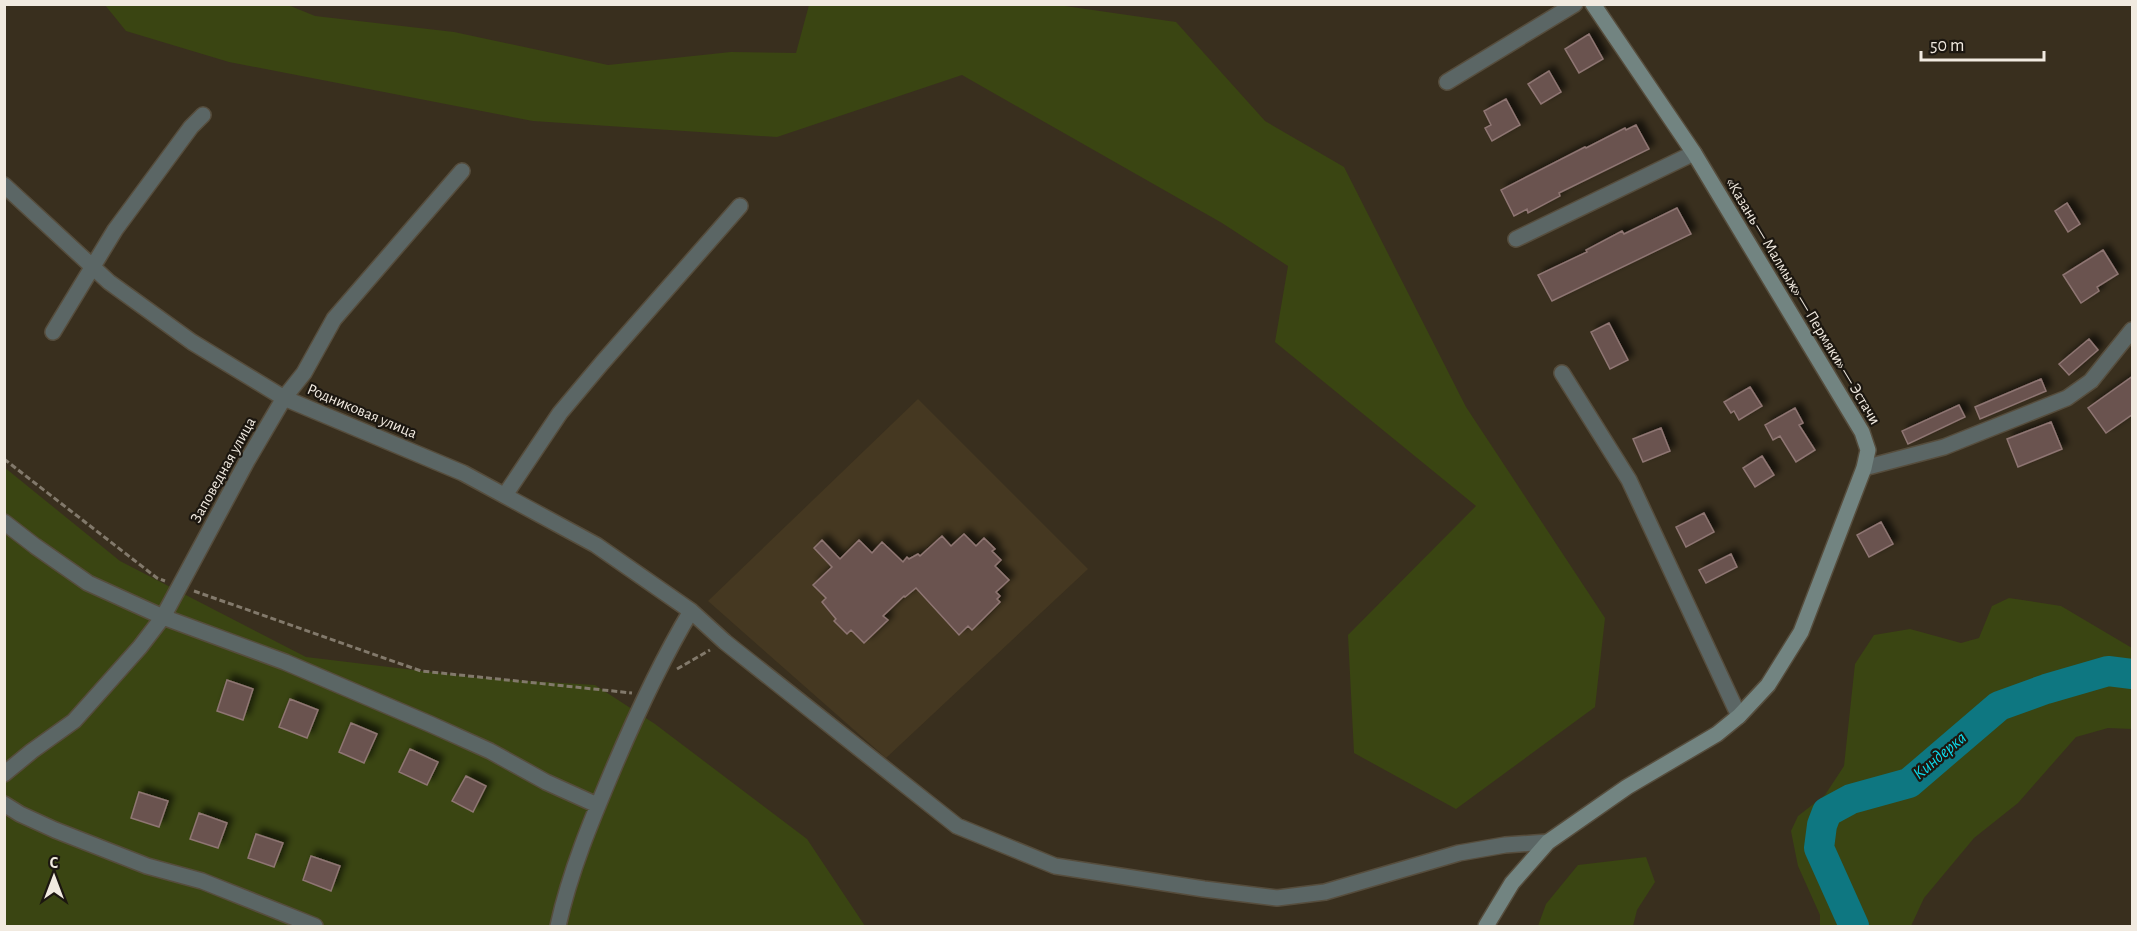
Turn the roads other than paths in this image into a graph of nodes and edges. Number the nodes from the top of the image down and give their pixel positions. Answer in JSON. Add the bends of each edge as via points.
{"nodes":[{"id":1,"x":1575,"y":4,"type":"edge"},
{"id":2,"x":1593,"y":4,"type":"edge"},
{"id":3,"x":1447,"y":82,"type":"dead end"},
{"id":4,"x":203,"y":115,"type":"dead end"},
{"id":5,"x":1695,"y":153,"type":"junction"},
{"id":6,"x":462,"y":171,"type":"dead end"},
{"id":7,"x":4,"y":184,"type":"edge"},
{"id":8,"x":740,"y":206,"type":"dead end"},
{"id":9,"x":1516,"y":239,"type":"dead end"},
{"id":10,"x":93,"y":267,"type":"junction"},
{"id":11,"x":2133,"y":330,"type":"edge"},
{"id":12,"x":53,"y":332,"type":"dead end"},
{"id":13,"x":1562,"y":373,"type":"dead end"},
{"id":14,"x":284,"y":398,"type":"junction"},
{"id":15,"x":1864,"y":468,"type":"junction"},
{"id":16,"x":505,"y":495,"type":"junction"},
{"id":17,"x":4,"y":522,"type":"edge"},
{"id":18,"x":691,"y":610,"type":"junction"},
{"id":19,"x":163,"y":617,"type":"junction"},
{"id":20,"x":1739,"y":716,"type":"junction"},
{"id":21,"x":4,"y":774,"type":"edge"},
{"id":22,"x":4,"y":804,"type":"edge"},
{"id":23,"x":597,"y":806,"type":"junction"},
{"id":24,"x":1548,"y":842,"type":"junction"},
{"id":25,"x":315,"y":927,"type":"edge"},
{"id":26,"x":558,"y":927,"type":"edge"},
{"id":27,"x":1486,"y":927,"type":"edge"}],
"edges":[{"from":1,"to":3,"type":"street"},
{"from":2,"to":5,"type":"street","name":"«Казань — Малмыж» — Пермяки» — Эстачи"},
{"from":4,"to":10,"type":"street","via":[[141,192]]},
{"from":5,"to":9,"type":"street"},
{"from":5,"to":15,"type":"street","name":"«Казань — Малмыж» — Пермяки» — Эстачи","via":[[1862,432],[1868,450]]},
{"from":6,"to":14,"type":"street","name":"Заповедная улица","via":[[334,319],[304,374]]},
{"from":7,"to":10,"type":"street","name":"Родниковая улица"},
{"from":8,"to":16,"type":"street","via":[[567,405]]},
{"from":10,"to":12,"type":"street"},
{"from":10,"to":14,"type":"street","name":"Родниковая улица","via":[[192,342]]},
{"from":11,"to":15,"type":"street","via":[[2091,381],[2067,398],[1944,447]]},
{"from":13,"to":20,"type":"street","via":[[1629,480]]},
{"from":14,"to":16,"type":"street","name":"Родниковая улица","via":[[463,473]]},
{"from":14,"to":19,"type":"street","name":"Заповедная улица"},
{"from":15,"to":20,"type":"street","name":"«Казань — Малмыж» — Пермяки» — Эстачи","via":[[1801,632],[1768,685]]},
{"from":16,"to":18,"type":"street","name":"Родниковая улица","via":[[596,545]]},
{"from":17,"to":19,"type":"street","via":[[88,583]]},
{"from":18,"to":23,"type":"street","via":[[651,684]]},
{"from":18,"to":24,"type":"street","name":"Родниковая улица","via":[[725,642],[957,826],[1055,866],[1277,898],[1325,892],[1459,853]]},
{"from":19,"to":21,"type":"street","name":"Заповедная улица","via":[[74,721]]},
{"from":19,"to":23,"type":"street","via":[[430,724]]},
{"from":20,"to":24,"type":"street","name":"«Казань — Малмыж» — Пермяки» — Эстачи"},
{"from":22,"to":25,"type":"street","via":[[55,830],[147,866],[201,881]]},
{"from":23,"to":26,"type":"street"},
{"from":24,"to":27,"type":"street","name":"«Казань — Малмыж» — Пермяки» — Эстачи","via":[[1512,883]]}]}
